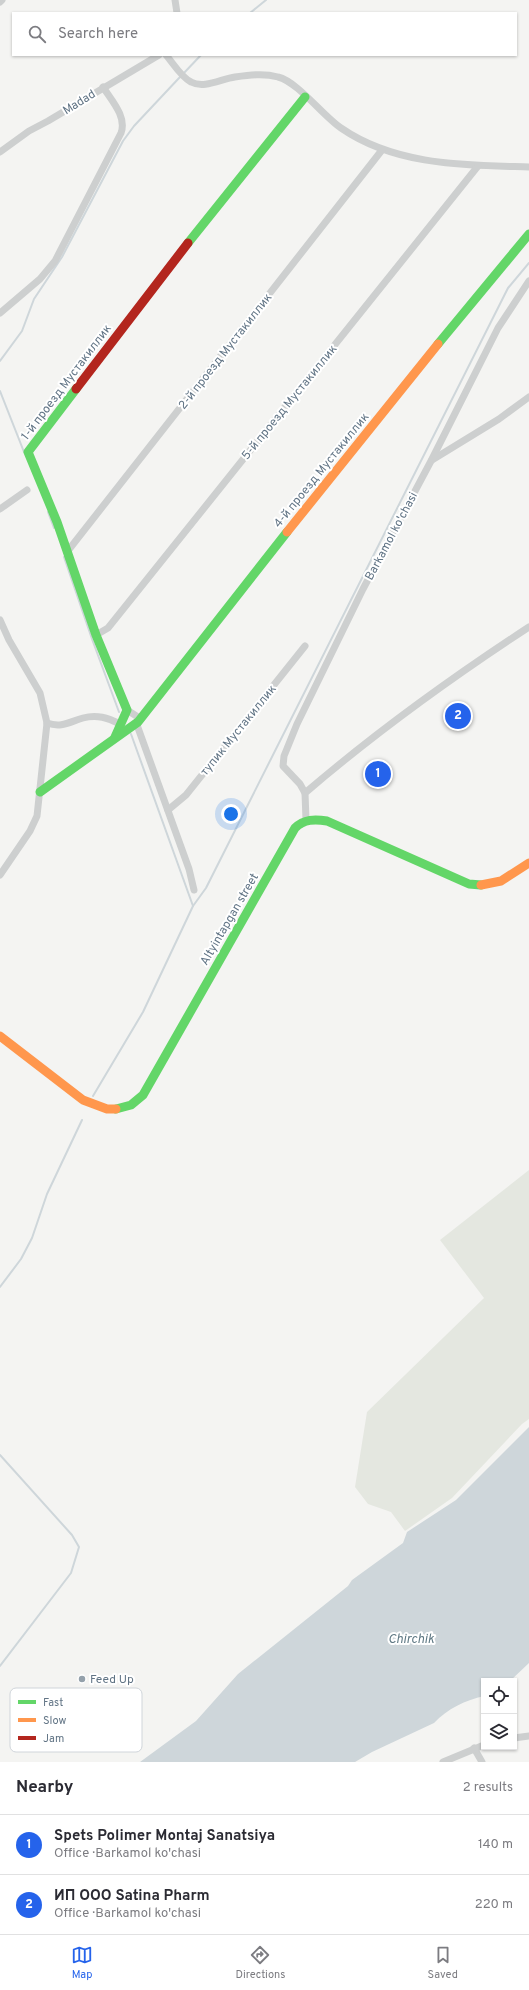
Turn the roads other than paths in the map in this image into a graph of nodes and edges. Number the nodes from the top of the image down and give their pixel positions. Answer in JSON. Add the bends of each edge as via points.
{"nodes":[{"id":1,"x":176,"y":0,"type":"edge"},
{"id":2,"x":177,"y":12,"type":"edge"},
{"id":3,"x":158,"y":56,"type":"edge"},
{"id":4,"x":167,"y":56,"type":"edge"},
{"id":5,"x":103,"y":87,"type":"junction"},
{"id":6,"x":305,"y":97,"type":"junction"},
{"id":7,"x":382,"y":150,"type":"junction"},
{"id":8,"x":0,"y":152,"type":"edge"},
{"id":9,"x":478,"y":166,"type":"junction"},
{"id":10,"x":529,"y":167,"type":"edge"},
{"id":11,"x":529,"y":234,"type":"edge"},
{"id":12,"x":529,"y":281,"type":"edge"},
{"id":13,"x":0,"y":313,"type":"edge"},
{"id":14,"x":529,"y":397,"type":"edge"},
{"id":15,"x":431,"y":461,"type":"junction"},
{"id":16,"x":27,"y":490,"type":"dead end"},
{"id":17,"x":0,"y":508,"type":"edge"},
{"id":18,"x":67,"y":552,"type":"junction"},
{"id":19,"x":0,"y":620,"type":"edge"},
{"id":20,"x":529,"y":627,"type":"edge"},
{"id":21,"x":96,"y":635,"type":"junction"},
{"id":22,"x":304,"y":646,"type":"dead end"},
{"id":23,"x":127,"y":710,"type":"junction"},
{"id":24,"x":139,"y":722,"type":"junction"},
{"id":25,"x":47,"y":723,"type":"junction"},
{"id":26,"x":120,"y":724,"type":"junction"},
{"id":27,"x":115,"y":737,"type":"junction"},
{"id":28,"x":40,"y":792,"type":"junction"},
{"id":29,"x":305,"y":794,"type":"junction"},
{"id":30,"x":168,"y":810,"type":"junction"},
{"id":31,"x":306,"y":820,"type":"junction"},
{"id":32,"x":529,"y":863,"type":"edge"},
{"id":33,"x":0,"y":875,"type":"edge"},
{"id":34,"x":194,"y":890,"type":"dead end"},
{"id":35,"x":0,"y":1036,"type":"edge"},
{"id":36,"x":529,"y":1736,"type":"edge"},
{"id":37,"x":517,"y":1738,"type":"edge"},
{"id":38,"x":481,"y":1746,"type":"edge"},
{"id":39,"x":474,"y":1748,"type":"junction"},
{"id":40,"x":444,"y":1762,"type":"edge"},
{"id":41,"x":482,"y":1762,"type":"edge"}],
"edges":[{"from":1,"to":2,"type":"street"},
{"from":3,"to":5,"type":"street","name":"Madad"},
{"from":4,"to":6,"type":"street","via":[[183,75],[196,84],[234,77],[266,75],[279,77]]},
{"from":5,"to":8,"type":"street","name":"Madad","via":[[48,122],[29,130]]},
{"from":5,"to":13,"type":"street","via":[[120,114],[123,127],[121,133],[55,261],[40,279]]},
{"from":6,"to":7,"type":"street","via":[[340,128]]},
{"from":6,"to":18,"type":"street","name":"1-й проезд Мустакиллик","via":[[181,252],[28,452]]},
{"from":7,"to":9,"type":"street","via":[[428,161]]},
{"from":7,"to":18,"type":"street","name":"2-й проезд Мустакиллик"},
{"from":9,"to":10,"type":"street"},
{"from":9,"to":21,"type":"street","name":"5-й проезд Мустакиллик","via":[[108,628]]},
{"from":11,"to":24,"type":"street","name":"4-й проезд Мустакиллик","via":[[354,448]]},
{"from":12,"to":15,"type":"street","name":"Barkamol ko'chasi","via":[[498,328]]},
{"from":14,"to":15,"type":"street","via":[[499,419]]},
{"from":15,"to":29,"type":"street","name":"Barkamol ko'chasi","via":[[363,589],[284,756],[283,766],[300,784]]},
{"from":16,"to":17,"type":"street"},
{"from":18,"to":21,"type":"street","name":"1-й проезд Мустакиллик"},
{"from":19,"to":25,"type":"street","via":[[40,693]]},
{"from":20,"to":29,"type":"street","via":[[354,751]]},
{"from":21,"to":23,"type":"street","name":"1-й проезд Мустакиллик"},
{"from":22,"to":30,"type":"street","name":"тупик Мустакиллик","via":[[186,795]]},
{"from":23,"to":24,"type":"street"},
{"from":23,"to":26,"type":"street"},
{"from":24,"to":27,"type":"street","via":[[127,733]]},
{"from":24,"to":30,"type":"street"},
{"from":25,"to":26,"type":"street","via":[[61,726],[92,716],[103,717]]},
{"from":25,"to":28,"type":"street"},
{"from":26,"to":27,"type":"street"},
{"from":27,"to":28,"type":"street"},
{"from":28,"to":33,"type":"street","via":[[37,816],[30,831]]},
{"from":29,"to":31,"type":"street"},
{"from":30,"to":34,"type":"street"},
{"from":31,"to":32,"type":"street","via":[[326,821],[477,886],[500,883]]},
{"from":31,"to":35,"type":"street","name":"Altyintapgan street","via":[[295,828],[143,1095],[135,1103],[124,1109],[109,1109],[86,1102]]},
{"from":36,"to":37,"type":"street"},
{"from":38,"to":39,"type":"street"},
{"from":39,"to":40,"type":"street"},
{"from":39,"to":41,"type":"street"}]}
